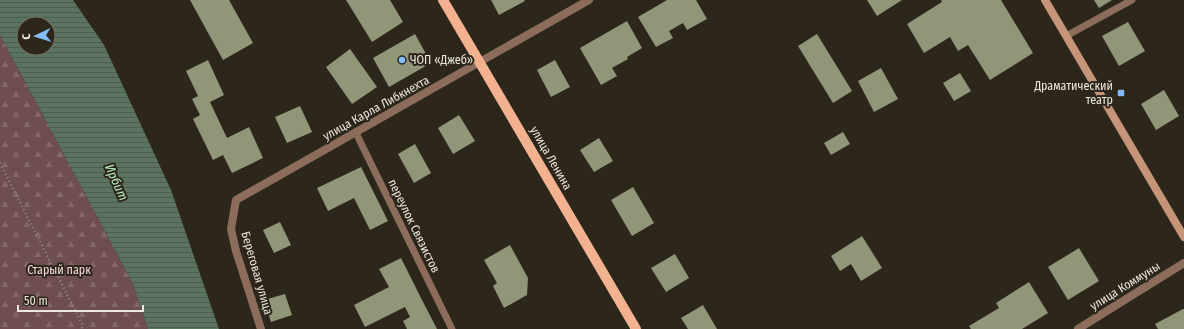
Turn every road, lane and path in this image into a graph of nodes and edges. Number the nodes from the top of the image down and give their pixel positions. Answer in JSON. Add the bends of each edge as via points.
{"nodes":[{"id":1,"x":442,"y":0,"type":"edge"},
{"id":2,"x":589,"y":0,"type":"edge"},
{"id":3,"x":1045,"y":0,"type":"edge"},
{"id":4,"x":1132,"y":0,"type":"edge"},
{"id":5,"x":1066,"y":36,"type":"junction"},
{"id":6,"x":480,"y":63,"type":"junction"},
{"id":7,"x":356,"y":133,"type":"junction"},
{"id":8,"x":0,"y":163,"type":"edge"},
{"id":9,"x":236,"y":200,"type":"joint"},
{"id":10,"x":1184,"y":238,"type":"edge"},
{"id":11,"x":1184,"y":264,"type":"edge"},
{"id":12,"x":82,"y":329,"type":"edge"},
{"id":13,"x":261,"y":329,"type":"edge"},
{"id":14,"x":452,"y":329,"type":"edge"},
{"id":15,"x":636,"y":329,"type":"edge"},
{"id":16,"x":1078,"y":329,"type":"edge"}],
"edges":[{"from":1,"to":6,"type":"main road","name":"улица Ленина"},
{"from":2,"to":6,"type":"street","name":"улица Карла Либкнехта"},
{"from":3,"to":5,"type":"main road"},
{"from":4,"to":5,"type":"lane"},
{"from":5,"to":10,"type":"main road"},
{"from":6,"to":7,"type":"street","name":"улица Карла Либкнехта"},
{"from":6,"to":15,"type":"main road","name":"улица Ленина"},
{"from":7,"to":9,"type":"street","name":"улица Карла Либкнехта"},
{"from":7,"to":14,"type":"lane","name":"переулок Связистов"},
{"from":8,"to":12,"type":"path","via":[[82,324]]},
{"from":9,"to":13,"type":"street","name":"Береговая улица","via":[[232,229],[236,251]]},
{"from":11,"to":16,"type":"street","name":"улица Коммуны"}]}
